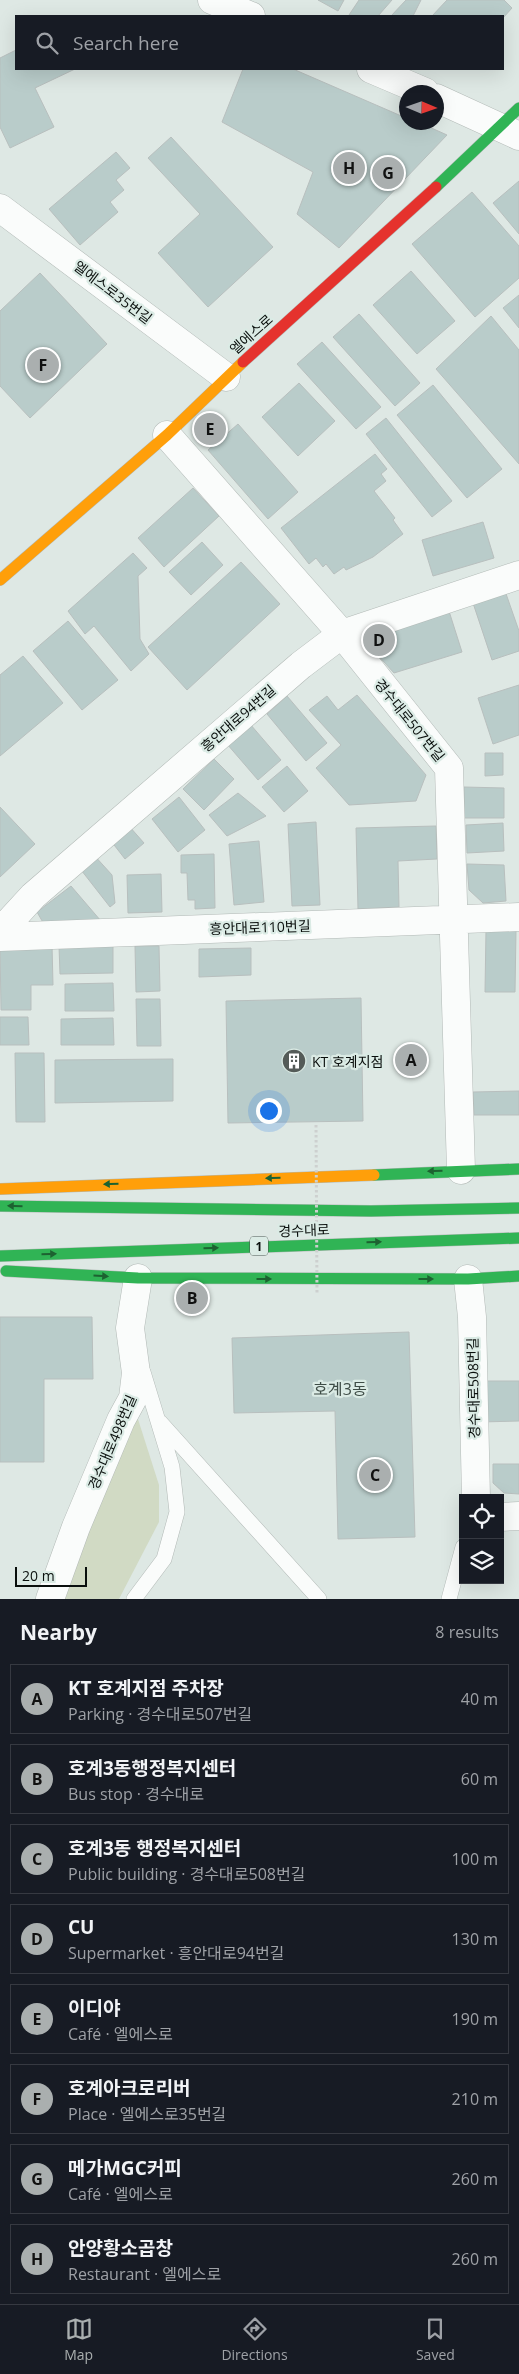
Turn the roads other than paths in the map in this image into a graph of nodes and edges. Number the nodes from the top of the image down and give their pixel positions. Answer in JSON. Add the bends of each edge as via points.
{"nodes":[{"id":1,"x":220,"y":1,"type":"edge"},
{"id":2,"x":249,"y":15,"type":"edge"},
{"id":3,"x":373,"y":70,"type":"edge"},
{"id":4,"x":409,"y":85,"type":"edge"},
{"id":5,"x":444,"y":101,"type":"edge"},
{"id":6,"x":512,"y":123,"type":"edge"},
{"id":7,"x":0,"y":208,"type":"edge"},
{"id":8,"x":226,"y":377,"type":"junction"},
{"id":9,"x":167,"y":435,"type":"junction"},
{"id":10,"x":519,"y":575,"type":"edge"},
{"id":11,"x":0,"y":580,"type":"edge"},
{"id":12,"x":342,"y":634,"type":"junction"},
{"id":13,"x":519,"y":917,"type":"edge"},
{"id":14,"x":455,"y":920,"type":"junction"},
{"id":15,"x":0,"y":932,"type":"edge"},
{"id":16,"x":0,"y":937,"type":"edge"},
{"id":17,"x":519,"y":1169,"type":"edge"},
{"id":18,"x":460,"y":1170,"type":"junction"},
{"id":19,"x":0,"y":1189,"type":"edge"},
{"id":20,"x":0,"y":1206,"type":"edge"},
{"id":21,"x":519,"y":1208,"type":"edge"},
{"id":22,"x":519,"y":1238,"type":"edge"},
{"id":23,"x":0,"y":1256,"type":"edge"},
{"id":24,"x":0,"y":1271,"type":"edge"},
{"id":25,"x":519,"y":1276,"type":"edge"},
{"id":26,"x":138,"y":1278,"type":"junction"},
{"id":27,"x":468,"y":1279,"type":"junction"},
{"id":28,"x":130,"y":1328,"type":"junction"},
{"id":29,"x":156,"y":1417,"type":"junction"},
{"id":30,"x":476,"y":1494,"type":"edge"},
{"id":31,"x":519,"y":1516,"type":"edge"},
{"id":32,"x":504,"y":1518,"type":"edge"},
{"id":33,"x":459,"y":1562,"type":"edge"},
{"id":34,"x":50,"y":1599,"type":"edge"},
{"id":35,"x":134,"y":1599,"type":"edge"},
{"id":36,"x":319,"y":1599,"type":"edge"},
{"id":37,"x":448,"y":1599,"type":"edge"}],
"edges":[{"from":1,"to":2,"type":"street"},
{"from":3,"to":4,"type":"street"},
{"from":5,"to":6,"type":"street"},
{"from":6,"to":8,"type":"main road","name":"엘에스로"},
{"from":7,"to":8,"type":"street","name":"엘에스로35번길"},
{"from":8,"to":9,"type":"main road","name":"엘에스로"},
{"from":9,"to":11,"type":"main road","name":"엘에스로"},
{"from":9,"to":12,"type":"street","name":"경수대로507번길"},
{"from":10,"to":12,"type":"street","name":"흥안대로94번길"},
{"from":12,"to":14,"type":"street","name":"경수대로507번길","via":[[449,768]]},
{"from":12,"to":15,"type":"street","name":"흥안대로94번길","via":[[300,665],[33,896]]},
{"from":13,"to":14,"type":"street","name":"흥안대로110번길"},
{"from":14,"to":16,"type":"street","name":"흥안대로110번길"},
{"from":14,"to":18,"type":"street","name":"경수대로507번길"},
{"from":17,"to":18,"type":"main road"},
{"from":18,"to":19,"type":"main road","one_way":true},
{"from":21,"to":20,"type":"main road","name":"경수대로","one_way":true,"via":[[371,1211]]},
{"from":23,"to":22,"type":"main road","name":"경수대로","number":"1","one_way":true},
{"from":24,"to":26,"type":"main road","one_way":true},
{"from":25,"to":27,"type":"main road"},
{"from":26,"to":27,"type":"main road","one_way":true},
{"from":26,"to":28,"type":"street","name":"경수대로498번길"},
{"from":27,"to":30,"type":"street","name":"경수대로508번길","via":[[472,1317]]},
{"from":28,"to":29,"type":"lane"},
{"from":28,"to":34,"type":"street","name":"경수대로498번길","via":[[136,1373],[133,1398],[76,1527]]},
{"from":29,"to":35,"type":"lane","via":[[172,1467],[177,1512],[164,1559]]},
{"from":29,"to":36,"type":"lane"},
{"from":31,"to":32,"type":"street"},
{"from":33,"to":37,"type":"lane"}]}
